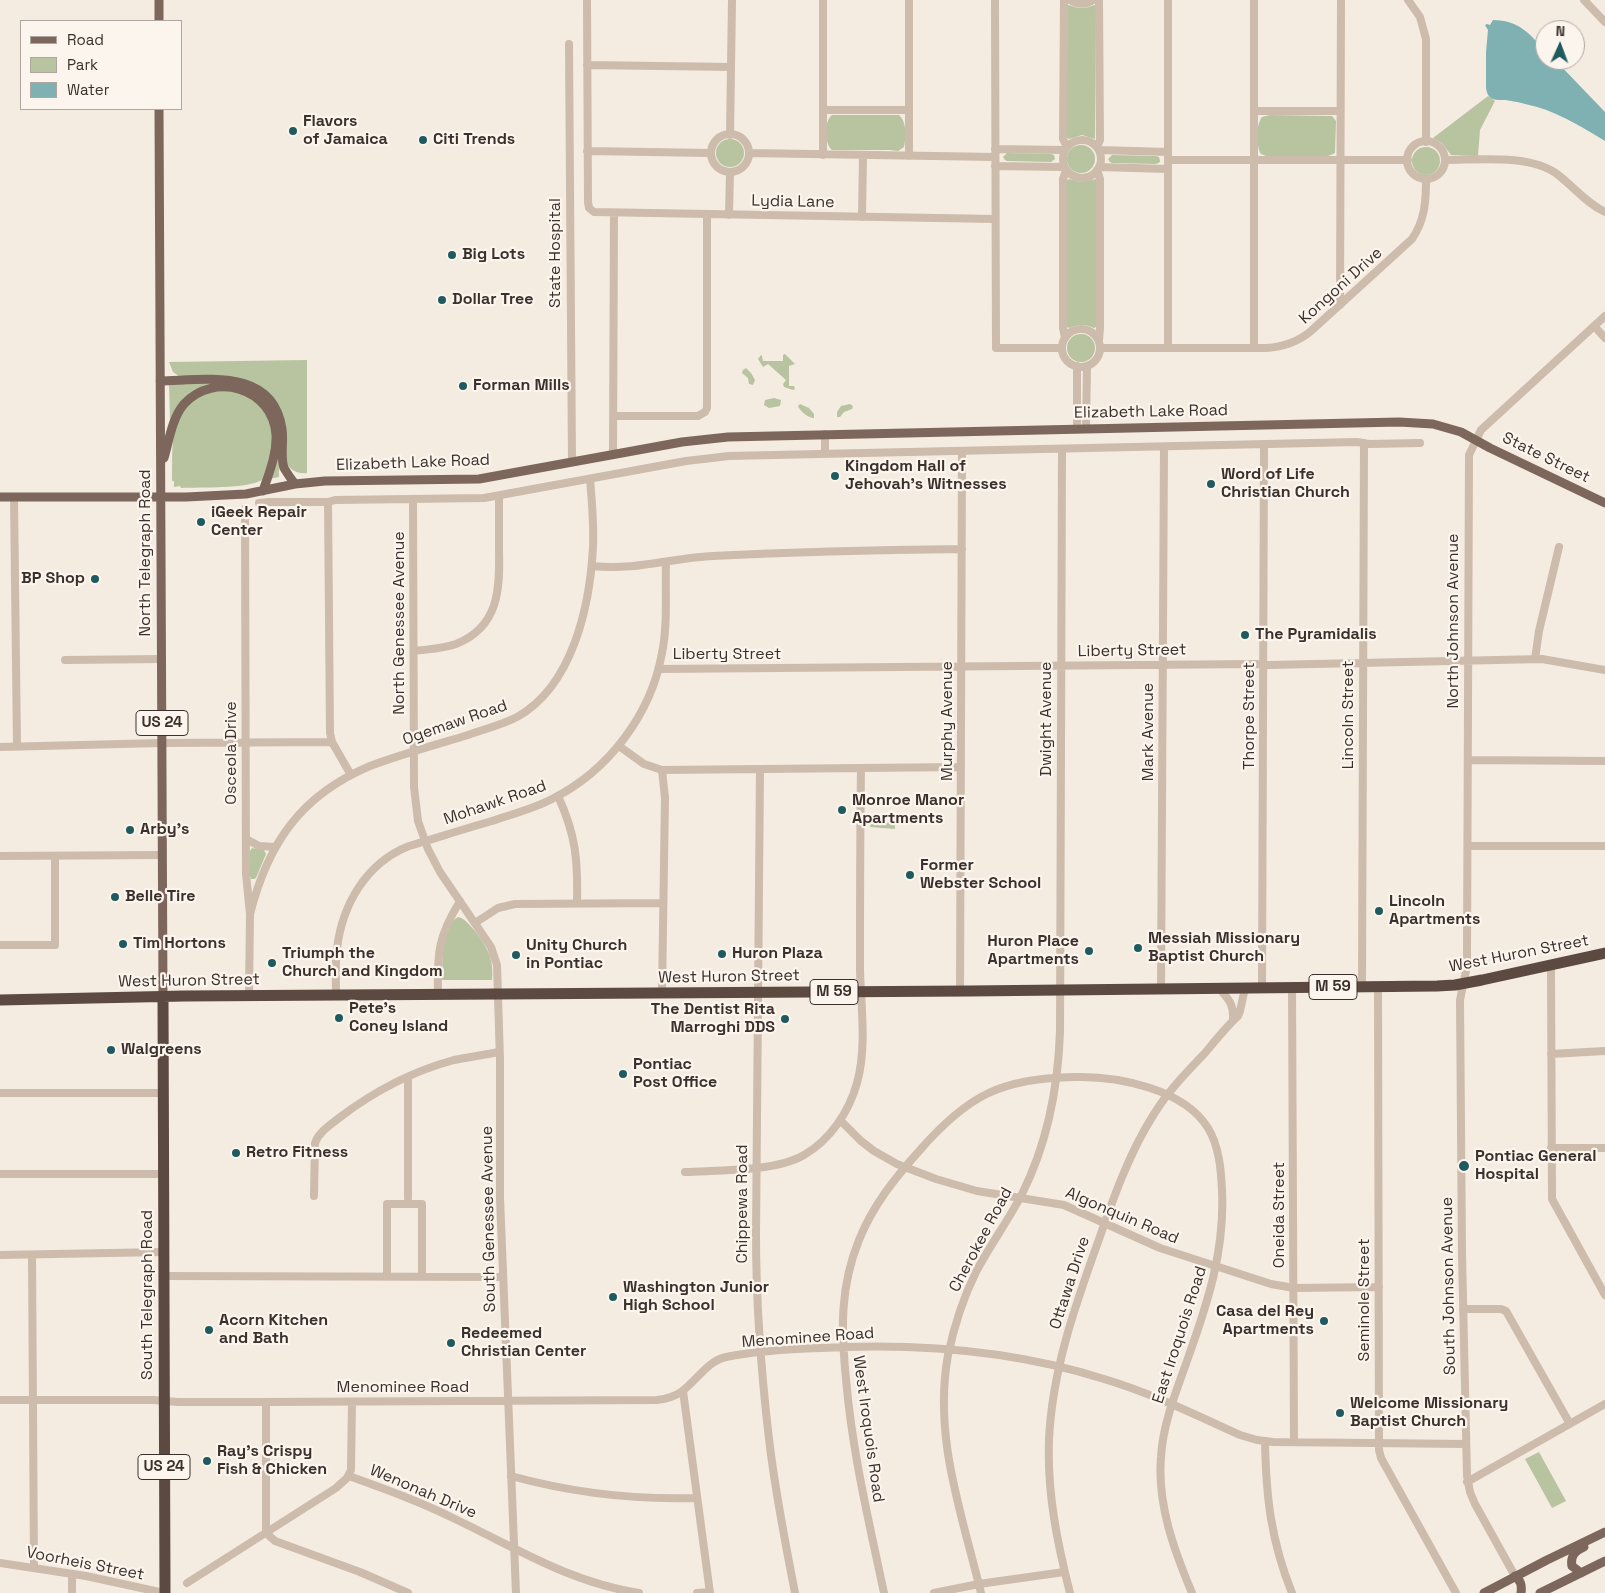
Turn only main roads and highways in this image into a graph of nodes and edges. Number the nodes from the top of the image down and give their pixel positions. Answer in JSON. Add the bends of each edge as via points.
{"nodes":[{"id":1,"x":159,"y":0,"type":"edge"},
{"id":2,"x":159,"y":20,"type":"edge"},
{"id":3,"x":159,"y":110,"type":"edge"},
{"id":4,"x":160,"y":381,"type":"junction"},
{"id":5,"x":1475,"y":439,"type":"joint"},
{"id":6,"x":161,"y":470,"type":"junction"},
{"id":7,"x":295,"y":484,"type":"junction"},
{"id":8,"x":263,"y":491,"type":"junction"},
{"id":9,"x":0,"y":497,"type":"edge"},
{"id":10,"x":161,"y":498,"type":"junction"},
{"id":11,"x":1605,"y":503,"type":"edge"},
{"id":12,"x":1605,"y":953,"type":"edge"},
{"id":13,"x":163,"y":997,"type":"junction"},
{"id":14,"x":0,"y":1000,"type":"edge"},
{"id":15,"x":1605,"y":1532,"type":"edge"},
{"id":16,"x":1605,"y":1538,"type":"edge"},
{"id":17,"x":1605,"y":1561,"type":"edge"},
{"id":18,"x":1581,"y":1572,"type":"junction"},
{"id":19,"x":1515,"y":1576,"type":"junction"},
{"id":20,"x":164,"y":1593,"type":"edge"},
{"id":21,"x":1484,"y":1593,"type":"edge"},
{"id":22,"x":1521,"y":1593,"type":"edge"},
{"id":23,"x":1540,"y":1593,"type":"edge"}],
"edges":[{"from":1,"to":2,"type":"main road"},
{"from":3,"to":4,"type":"main road","name":"North Telegraph Road","number":"US 24"},
{"from":4,"to":6,"type":"main road","name":"North Telegraph Road","number":"US 24"},
{"from":4,"to":7,"type":"main road","via":[[228,379],[249,384],[259,391],[271,402],[279,417],[284,467]]},
{"from":5,"to":7,"type":"main road","name":"Elizabeth Lake Road","via":[[1447,428],[1412,422],[716,437],[497,476]]},
{"from":5,"to":11,"type":"main road","name":"State Street"},
{"from":6,"to":8,"type":"main road","via":[[175,420],[183,406],[206,389],[219,386],[235,388],[257,398],[267,409],[274,425],[276,446]]},
{"from":6,"to":10,"type":"main road","name":"North Telegraph Road","number":"US 24"},
{"from":7,"to":8,"type":"main road","name":"Elizabeth Lake Road"},
{"from":8,"to":10,"type":"main road","name":"Elizabeth Lake Road"},
{"from":9,"to":10,"type":"main road","name":"Elizabeth Lake Road"},
{"from":10,"to":13,"type":"main road","name":"North Telegraph Road","number":"US 24"},
{"from":12,"to":13,"type":"highway","name":"West Huron Street","number":"M 59","via":[[1437,986]]},
{"from":13,"to":14,"type":"highway","name":"West Huron Street","number":"M 59"},
{"from":13,"to":20,"type":"highway","name":"South Telegraph Road","number":"US 24"},
{"from":15,"to":19,"type":"main road"},
{"from":16,"to":18,"type":"main road","via":[[1572,1556],[1572,1566]]},
{"from":17,"to":18,"type":"main road"},
{"from":18,"to":23,"type":"main road"},
{"from":19,"to":21,"type":"main road"},
{"from":19,"to":22,"type":"main road","via":[[1522,1585]]}]}
